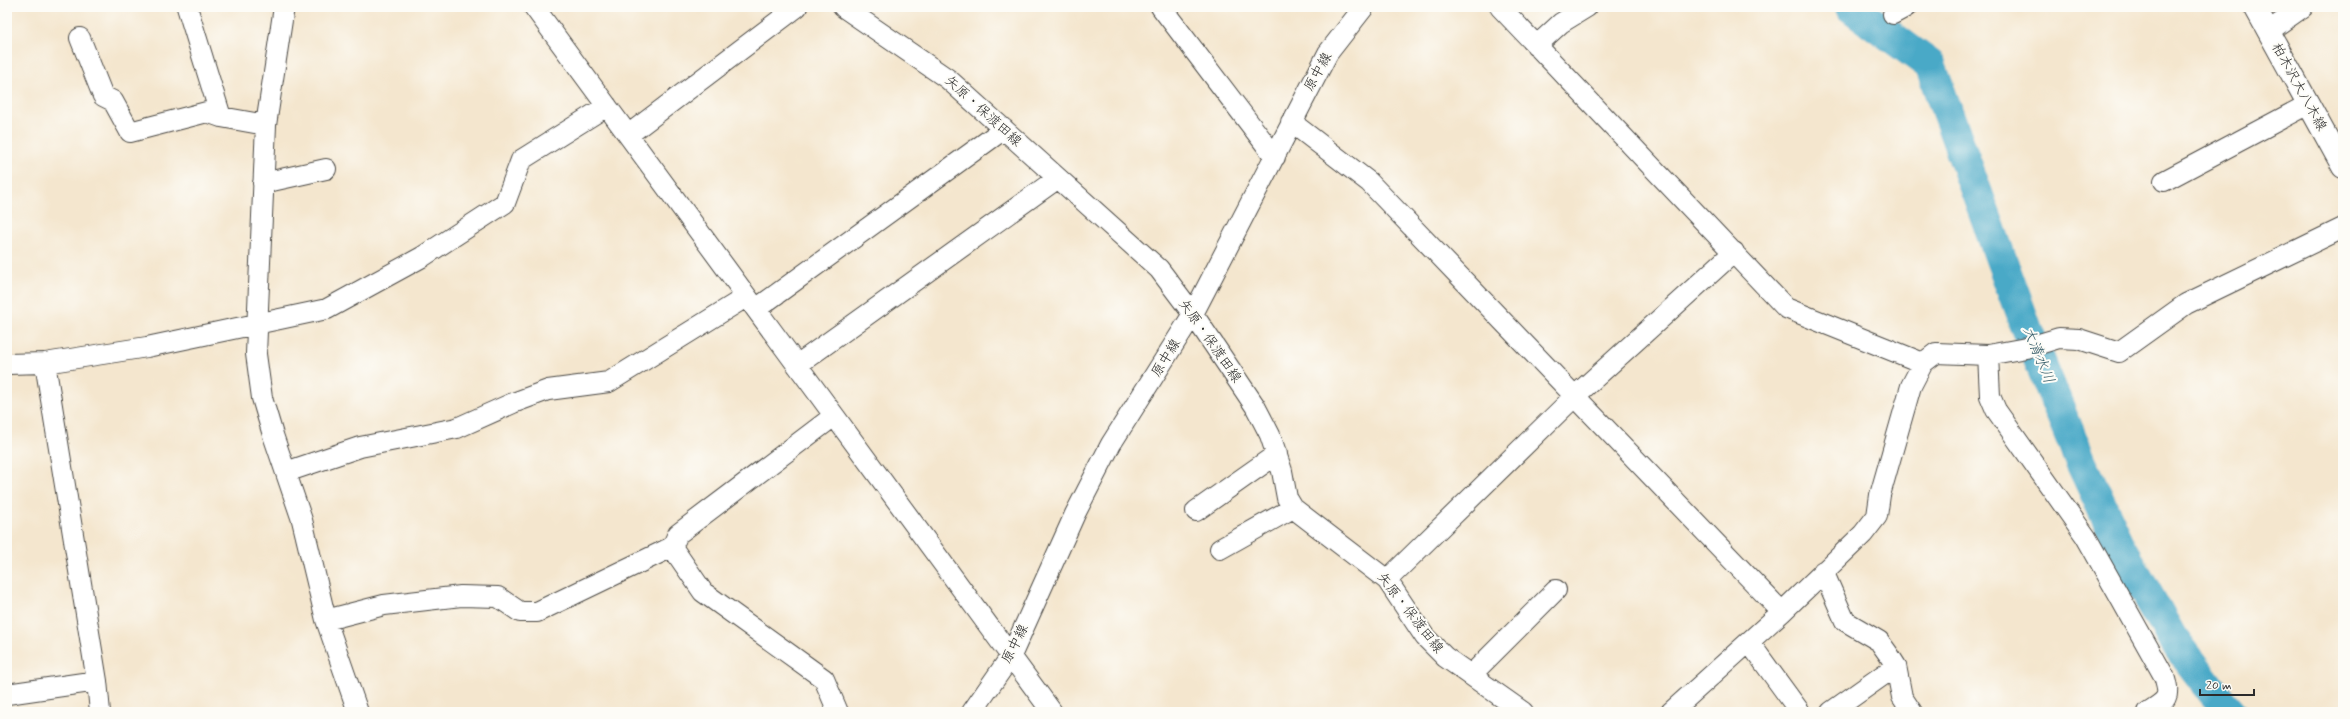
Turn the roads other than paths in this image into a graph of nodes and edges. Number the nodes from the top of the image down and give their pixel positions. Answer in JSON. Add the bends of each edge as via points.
{"nodes":[{"id":1,"x":187,"y":7,"type":"edge"},
{"id":2,"x":284,"y":7,"type":"edge"},
{"id":3,"x":534,"y":7,"type":"edge"},
{"id":4,"x":797,"y":7,"type":"edge"},
{"id":5,"x":842,"y":7,"type":"edge"},
{"id":6,"x":1161,"y":7,"type":"edge"},
{"id":7,"x":1364,"y":7,"type":"edge"},
{"id":8,"x":1500,"y":7,"type":"edge"},
{"id":9,"x":1587,"y":7,"type":"edge"},
{"id":10,"x":2255,"y":7,"type":"edge"},
{"id":11,"x":2303,"y":7,"type":"edge"},
{"id":12,"x":2268,"y":31,"type":"junction"},
{"id":13,"x":80,"y":38,"type":"dead end"},
{"id":14,"x":1536,"y":46,"type":"junction"},
{"id":15,"x":2309,"y":104,"type":"junction"},
{"id":16,"x":607,"y":106,"type":"junction"},
{"id":17,"x":221,"y":117,"type":"junction"},
{"id":18,"x":1291,"y":122,"type":"junction"},
{"id":19,"x":266,"y":125,"type":"junction"},
{"id":20,"x":1004,"y":129,"type":"junction"},
{"id":21,"x":628,"y":135,"type":"junction"},
{"id":22,"x":1275,"y":157,"type":"junction"},
{"id":23,"x":2343,"y":166,"type":"edge"},
{"id":24,"x":326,"y":169,"type":"dead end"},
{"id":25,"x":1058,"y":178,"type":"junction"},
{"id":26,"x":2164,"y":181,"type":"dead end"},
{"id":27,"x":263,"y":183,"type":"junction"},
{"id":28,"x":2343,"y":228,"type":"edge"},
{"id":29,"x":1734,"y":252,"type":"junction"},
{"id":30,"x":751,"y":303,"type":"junction"},
{"id":31,"x":1193,"y":314,"type":"junction"},
{"id":32,"x":256,"y":324,"type":"junction"},
{"id":33,"x":1988,"y":355,"type":"junction"},
{"id":34,"x":45,"y":363,"type":"junction"},
{"id":35,"x":1923,"y":363,"type":"junction"},
{"id":36,"x":7,"y":364,"type":"edge"},
{"id":37,"x":797,"y":366,"type":"junction"},
{"id":38,"x":1575,"y":396,"type":"junction"},
{"id":39,"x":834,"y":416,"type":"junction"},
{"id":40,"x":1277,"y":454,"type":"junction"},
{"id":41,"x":286,"y":472,"type":"junction"},
{"id":42,"x":1293,"y":508,"type":"junction"},
{"id":43,"x":1196,"y":511,"type":"dead end"},
{"id":44,"x":672,"y":547,"type":"junction"},
{"id":45,"x":1220,"y":548,"type":"dead end"},
{"id":46,"x":1823,"y":571,"type":"junction"},
{"id":47,"x":1387,"y":580,"type":"junction"},
{"id":48,"x":1556,"y":590,"type":"dead end"},
{"id":49,"x":1782,"y":612,"type":"junction"},
{"id":50,"x":326,"y":620,"type":"junction"},
{"id":51,"x":1748,"y":642,"type":"junction"},
{"id":52,"x":1011,"y":656,"type":"junction"},
{"id":53,"x":1896,"y":666,"type":"junction"},
{"id":54,"x":1471,"y":675,"type":"junction"},
{"id":55,"x":97,"y":681,"type":"junction"},
{"id":56,"x":7,"y":694,"type":"edge"},
{"id":57,"x":100,"y":712,"type":"edge"},
{"id":58,"x":358,"y":712,"type":"edge"},
{"id":59,"x":838,"y":712,"type":"edge"},
{"id":60,"x":972,"y":712,"type":"edge"},
{"id":61,"x":1052,"y":712,"type":"edge"},
{"id":62,"x":1523,"y":712,"type":"edge"},
{"id":63,"x":1671,"y":712,"type":"edge"},
{"id":64,"x":1800,"y":712,"type":"edge"},
{"id":65,"x":1831,"y":712,"type":"edge"},
{"id":66,"x":1912,"y":712,"type":"edge"},
{"id":67,"x":2148,"y":712,"type":"edge"}],
"edges":[{"from":1,"to":17,"type":"street"},
{"from":2,"to":19,"type":"street"},
{"from":3,"to":16,"type":"street"},
{"from":4,"to":21,"type":"street"},
{"from":5,"to":20,"type":"street","name":"矢原・保渡田線","via":[[948,79]]},
{"from":6,"to":22,"type":"street"},
{"from":7,"to":18,"type":"street","name":"原中線","via":[[1328,53]]},
{"from":8,"to":14,"type":"street"},
{"from":9,"to":14,"type":"street","via":[[1561,23]]},
{"from":10,"to":12,"type":"main road","name":"柏木沢大八木線"},
{"from":11,"to":12,"type":"street"},
{"from":12,"to":15,"type":"main road","name":"柏木沢大八木線"},
{"from":13,"to":17,"type":"street","via":[[103,96],[113,101],[130,132],[208,112]]},
{"from":14,"to":29,"type":"street"},
{"from":15,"to":23,"type":"main road","name":"柏木沢大八木線"},
{"from":15,"to":26,"type":"street"},
{"from":16,"to":21,"type":"street"},
{"from":16,"to":32,"type":"street","via":[[521,160],[505,203],[422,257],[327,308]]},
{"from":17,"to":19,"type":"street"},
{"from":18,"to":22,"type":"street","name":"原中線"},
{"from":18,"to":38,"type":"street","via":[[1368,182]]},
{"from":19,"to":27,"type":"street"},
{"from":20,"to":25,"type":"street","name":"矢原・保渡田線"},
{"from":20,"to":30,"type":"street"},
{"from":21,"to":30,"type":"street"},
{"from":22,"to":31,"type":"street","name":"原中線"},
{"from":24,"to":27,"type":"street"},
{"from":25,"to":31,"type":"street","name":"矢原・保渡田線","via":[[1159,269]]},
{"from":25,"to":37,"type":"street"},
{"from":27,"to":32,"type":"street"},
{"from":28,"to":33,"type":"street","via":[[2186,304],[2119,352],[2079,339],[2059,338],[2026,348]]},
{"from":29,"to":35,"type":"street","via":[[1786,308]]},
{"from":29,"to":38,"type":"street"},
{"from":30,"to":37,"type":"street"},
{"from":30,"to":41,"type":"street","via":[[609,382],[548,390],[457,428],[360,447]]},
{"from":31,"to":40,"type":"street","name":"矢原・保渡田線","via":[[1255,406]]},
{"from":31,"to":52,"type":"street","name":"原中線","via":[[1111,444],[1075,514]]},
{"from":32,"to":34,"type":"street","via":[[147,347]]},
{"from":32,"to":41,"type":"street","via":[[256,354],[262,398]]},
{"from":33,"to":35,"type":"street","via":[[1936,353]]},
{"from":33,"to":67,"type":"street","via":[[1990,396],[1996,410],[2086,537],[2164,676],[2169,690],[2168,696]]},
{"from":34,"to":36,"type":"street"},
{"from":34,"to":55,"type":"street"},
{"from":35,"to":46,"type":"street","via":[[1911,386],[1880,494],[1877,516],[1863,534]]},
{"from":37,"to":39,"type":"street"},
{"from":38,"to":47,"type":"street"},
{"from":38,"to":49,"type":"street"},
{"from":39,"to":44,"type":"street","via":[[678,534]]},
{"from":39,"to":52,"type":"street"},
{"from":40,"to":42,"type":"street","name":"矢原・保渡田線","via":[[1287,498]]},
{"from":40,"to":43,"type":"street"},
{"from":41,"to":50,"type":"street","via":[[302,520]]},
{"from":42,"to":45,"type":"street"},
{"from":42,"to":47,"type":"street","name":"矢原・保渡田線"},
{"from":44,"to":50,"type":"street","via":[[537,612],[520,612],[498,597],[461,596],[384,605]]},
{"from":44,"to":59,"type":"street","via":[[703,592],[824,679]]},
{"from":46,"to":49,"type":"street"},
{"from":46,"to":53,"type":"street","via":[[1845,621],[1879,641]]},
{"from":47,"to":54,"type":"street","name":"矢原・保渡田線","via":[[1425,637],[1445,658]]},
{"from":48,"to":54,"type":"street"},
{"from":49,"to":51,"type":"street"},
{"from":50,"to":58,"type":"street"},
{"from":51,"to":63,"type":"street"},
{"from":51,"to":64,"type":"street"},
{"from":52,"to":60,"type":"street","name":"原中線"},
{"from":52,"to":61,"type":"street"},
{"from":53,"to":65,"type":"street"},
{"from":53,"to":66,"type":"street","via":[[1902,697]]},
{"from":54,"to":62,"type":"street","name":"矢原・保渡田線"},
{"from":55,"to":56,"type":"street"},
{"from":55,"to":57,"type":"street"}]}
